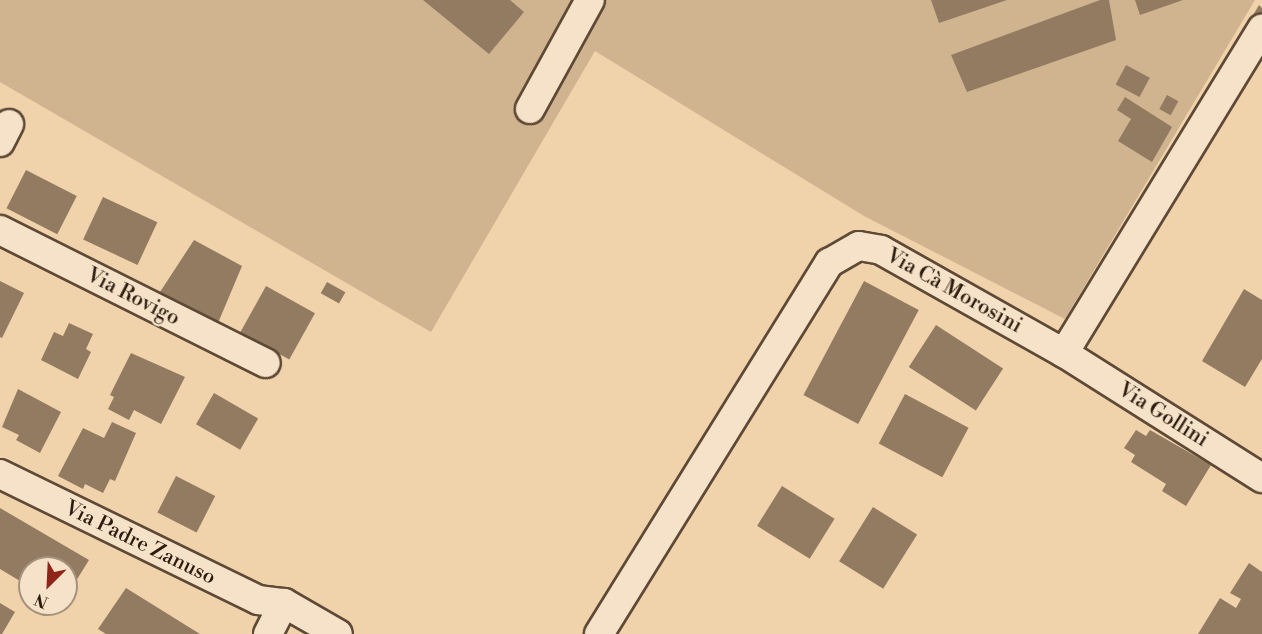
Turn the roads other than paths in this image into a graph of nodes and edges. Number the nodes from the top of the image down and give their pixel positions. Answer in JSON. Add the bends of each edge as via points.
{"nodes":[{"id":1,"x":590,"y":0,"type":"edge"},
{"id":2,"x":1262,"y":29,"type":"edge"},
{"id":3,"x":530,"y":108,"type":"dead end"},
{"id":4,"x":0,"y":230,"type":"edge"},
{"id":5,"x":1064,"y":353,"type":"junction"},
{"id":6,"x":266,"y":363,"type":"dead end"},
{"id":7,"x":0,"y":474,"type":"edge"},
{"id":8,"x":1262,"y":478,"type":"edge"},
{"id":9,"x":284,"y":603,"type":"junction"},
{"id":10,"x":268,"y":634,"type":"edge"},
{"id":11,"x":338,"y":634,"type":"edge"},
{"id":12,"x":599,"y":634,"type":"edge"}],
"edges":[{"from":1,"to":3,"type":"street"},
{"from":2,"to":5,"type":"street"},
{"from":4,"to":6,"type":"street","name":"Via Rovigo"},
{"from":5,"to":8,"type":"street","name":"Via Gollini"},
{"from":5,"to":12,"type":"street","name":"Via Cà Morosini","via":[[881,250],[859,246],[829,263]]},
{"from":7,"to":9,"type":"street","name":"Via Padre Zanuso","via":[[258,600]]},
{"from":9,"to":10,"type":"street"},
{"from":9,"to":11,"type":"street"}]}
